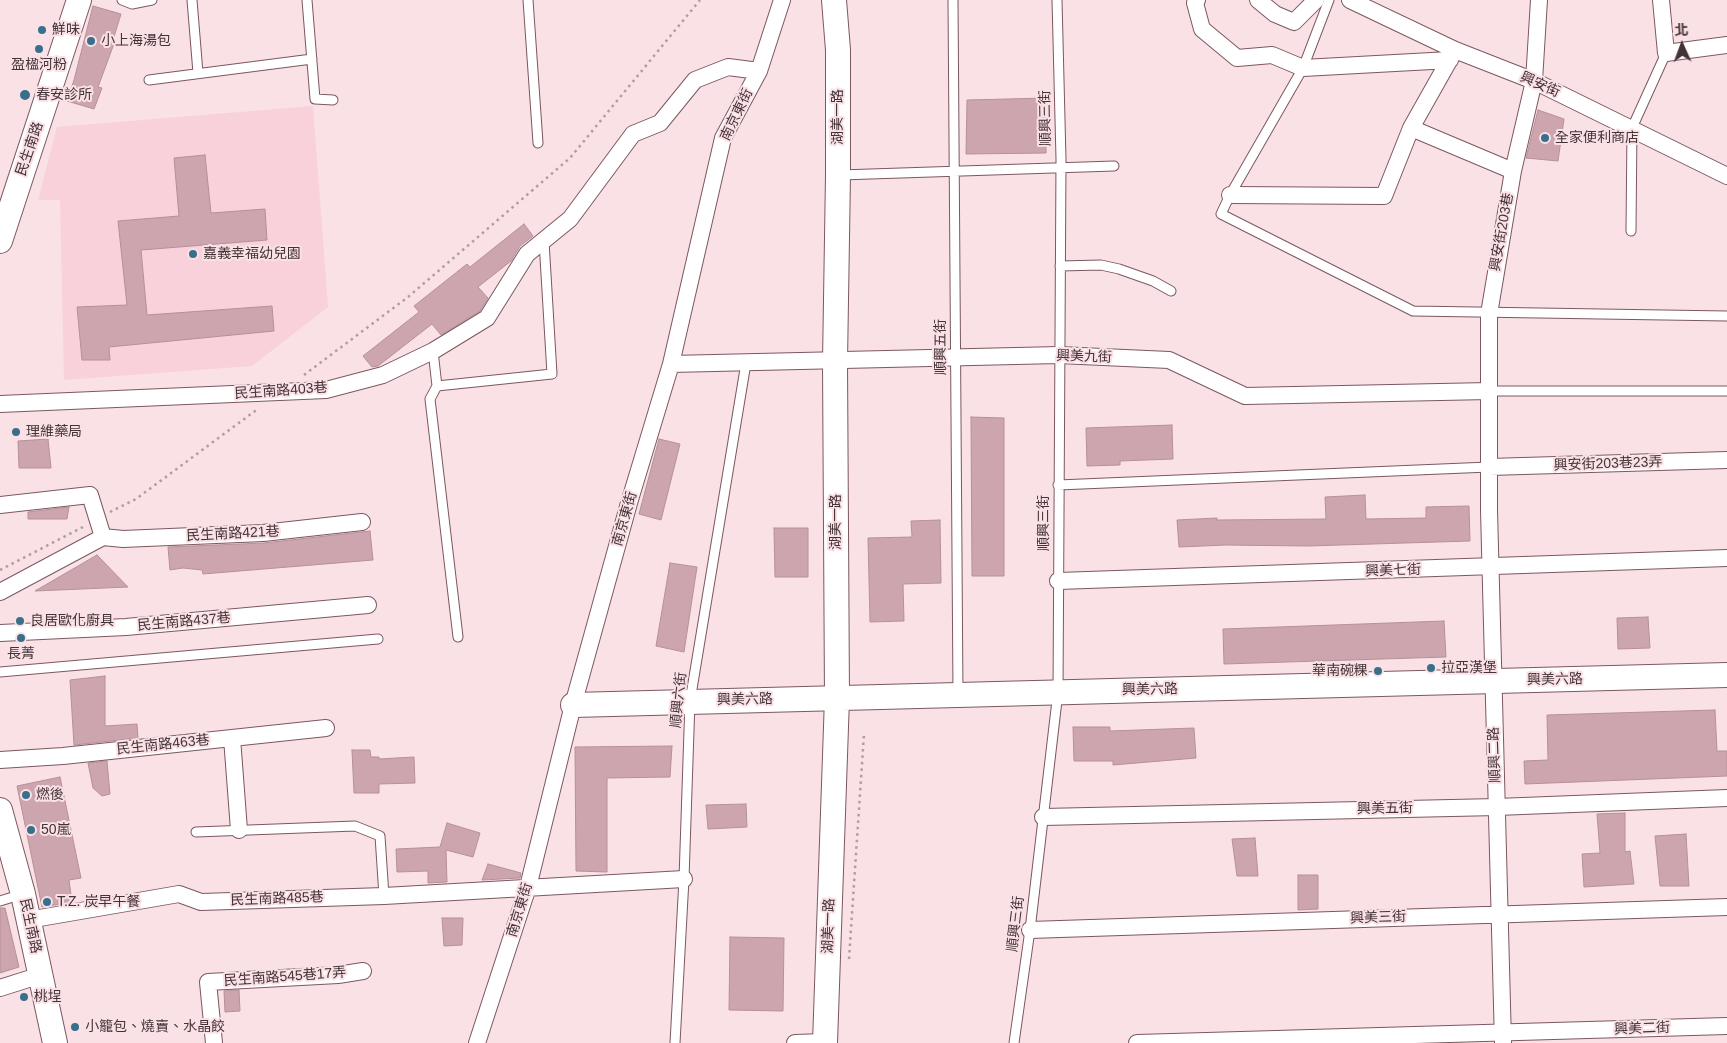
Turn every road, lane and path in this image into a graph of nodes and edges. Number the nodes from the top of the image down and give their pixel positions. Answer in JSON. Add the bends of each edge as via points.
{"nodes":[{"id":1,"x":79,"y":0,"type":"edge"},
{"id":2,"x":122,"y":0,"type":"edge"},
{"id":3,"x":152,"y":0,"type":"edge"},
{"id":4,"x":192,"y":0,"type":"edge"},
{"id":5,"x":307,"y":0,"type":"edge"},
{"id":6,"x":528,"y":0,"type":"edge"},
{"id":7,"x":700,"y":0,"type":"edge"},
{"id":8,"x":782,"y":0,"type":"edge"},
{"id":9,"x":834,"y":0,"type":"edge"},
{"id":10,"x":953,"y":0,"type":"edge"},
{"id":11,"x":1057,"y":0,"type":"edge"},
{"id":12,"x":1197,"y":0,"type":"edge"},
{"id":13,"x":1258,"y":0,"type":"edge"},
{"id":14,"x":1316,"y":0,"type":"edge"},
{"id":15,"x":1329,"y":0,"type":"edge"},
{"id":16,"x":1350,"y":0,"type":"edge"},
{"id":17,"x":1539,"y":0,"type":"edge"},
{"id":18,"x":1661,"y":0,"type":"edge"},
{"id":19,"x":1727,"y":46,"type":"edge"},
{"id":20,"x":1666,"y":54,"type":"junction"},
{"id":21,"x":1452,"y":55,"type":"junction"},
{"id":22,"x":312,"y":59,"type":"junction"},
{"id":23,"x":1303,"y":68,"type":"junction"},
{"id":24,"x":759,"y":71,"type":"junction"},
{"id":25,"x":198,"y":73,"type":"junction"},
{"id":26,"x":150,"y":80,"type":"dead end"},
{"id":27,"x":1534,"y":81,"type":"junction"},
{"id":28,"x":333,"y":100,"type":"dead end"},
{"id":29,"x":1411,"y":128,"type":"junction"},
{"id":30,"x":1632,"y":128,"type":"junction"},
{"id":31,"x":538,"y":143,"type":"dead end"},
{"id":32,"x":1114,"y":166,"type":"dead end"},
{"id":33,"x":1060,"y":167,"type":"junction"},
{"id":34,"x":954,"y":170,"type":"junction"},
{"id":35,"x":1513,"y":171,"type":"junction"},
{"id":36,"x":838,"y":175,"type":"junction"},
{"id":37,"x":1727,"y":176,"type":"edge"},
{"id":38,"x":1230,"y":195,"type":"junction"},
{"id":39,"x":1,"y":230,"type":"edge"},
{"id":40,"x":1631,"y":231,"type":"dead end"},
{"id":41,"x":544,"y":241,"type":"junction"},
{"id":42,"x":1060,"y":266,"type":"junction"},
{"id":43,"x":1171,"y":291,"type":"dead end"},
{"id":44,"x":1489,"y":314,"type":"junction"},
{"id":45,"x":1727,"y":316,"type":"edge"},
{"id":46,"x":433,"y":351,"type":"junction"},
{"id":47,"x":1059,"y":355,"type":"junction"},
{"id":48,"x":955,"y":359,"type":"junction"},
{"id":49,"x":834,"y":362,"type":"junction"},
{"id":50,"x":746,"y":363,"type":"junction"},
{"id":51,"x":671,"y":364,"type":"junction"},
{"id":52,"x":437,"y":386,"type":"junction"},
{"id":53,"x":1489,"y":391,"type":"junction"},
{"id":54,"x":1727,"y":391,"type":"edge"},
{"id":55,"x":280,"y":393,"type":"junction"},
{"id":56,"x":0,"y":404,"type":"edge"},
{"id":57,"x":1727,"y":460,"type":"edge"},
{"id":58,"x":1489,"y":467,"type":"junction"},
{"id":59,"x":1058,"y":485,"type":"junction"},
{"id":60,"x":0,"y":505,"type":"edge"},
{"id":61,"x":98,"y":519,"type":"junction"},
{"id":62,"x":362,"y":522,"type":"dead end"},
{"id":63,"x":103,"y":537,"type":"junction"},
{"id":64,"x":1727,"y":558,"type":"edge"},
{"id":65,"x":1490,"y":567,"type":"junction"},
{"id":66,"x":0,"y":570,"type":"edge"},
{"id":67,"x":1058,"y":581,"type":"junction"},
{"id":68,"x":0,"y":592,"type":"edge"},
{"id":69,"x":368,"y":605,"type":"dead end"},
{"id":70,"x":0,"y":633,"type":"edge"},
{"id":71,"x":458,"y":637,"type":"dead end"},
{"id":72,"x":378,"y":639,"type":"dead end"},
{"id":73,"x":0,"y":672,"type":"edge"},
{"id":74,"x":1727,"y":675,"type":"edge"},
{"id":75,"x":1493,"y":681,"type":"junction"},
{"id":76,"x":1058,"y":692,"type":"junction"},
{"id":77,"x":958,"y":695,"type":"junction"},
{"id":78,"x":837,"y":698,"type":"junction"},
{"id":79,"x":690,"y":702,"type":"junction"},
{"id":80,"x":573,"y":705,"type":"junction"},
{"id":81,"x":326,"y":728,"type":"dead end"},
{"id":82,"x":864,"y":734,"type":"dead end"},
{"id":83,"x":232,"y":738,"type":"junction"},
{"id":84,"x":0,"y":760,"type":"edge"},
{"id":85,"x":1727,"y":798,"type":"edge"},
{"id":86,"x":1497,"y":807,"type":"junction"},
{"id":87,"x":0,"y":815,"type":"edge"},
{"id":88,"x":1043,"y":817,"type":"junction"},
{"id":89,"x":239,"y":830,"type":"junction"},
{"id":90,"x":196,"y":832,"type":"dead end"},
{"id":91,"x":684,"y":879,"type":"junction"},
{"id":92,"x":528,"y":887,"type":"junction"},
{"id":93,"x":23,"y":894,"type":"junction"},
{"id":94,"x":384,"y":896,"type":"junction"},
{"id":95,"x":0,"y":901,"type":"edge"},
{"id":96,"x":1727,"y":907,"type":"edge"},
{"id":97,"x":1501,"y":914,"type":"junction"},
{"id":98,"x":28,"y":920,"type":"junction"},
{"id":99,"x":1030,"y":930,"type":"junction"},
{"id":100,"x":849,"y":962,"type":"dead end"},
{"id":101,"x":363,"y":971,"type":"dead end"},
{"id":102,"x":41,"y":975,"type":"junction"},
{"id":103,"x":0,"y":988,"type":"edge"},
{"id":104,"x":1727,"y":1026,"type":"edge"},
{"id":105,"x":1502,"y":1038,"type":"edge"},
{"id":106,"x":55,"y":1043,"type":"edge"},
{"id":107,"x":214,"y":1043,"type":"edge"},
{"id":108,"x":477,"y":1043,"type":"edge"},
{"id":109,"x":675,"y":1043,"type":"edge"},
{"id":110,"x":795,"y":1043,"type":"edge"},
{"id":111,"x":824,"y":1043,"type":"edge"},
{"id":112,"x":1014,"y":1043,"type":"edge"},
{"id":113,"x":1137,"y":1043,"type":"edge"}],
"edges":[{"from":1,"to":39,"type":"street","name":"民生南路"},
{"from":2,"to":3,"type":"lane","via":[[132,4]]},
{"from":4,"to":25,"type":"lane"},
{"from":5,"to":22,"type":"lane"},
{"from":6,"to":31,"type":"lane"},
{"from":7,"to":55,"type":"path","via":[[570,158],[408,297]]},
{"from":8,"to":24,"type":"street","name":"南京東街"},
{"from":9,"to":36,"type":"street","name":"湖美一路","via":[[838,50]]},
{"from":10,"to":34,"type":"lane","name":"順興五街"},
{"from":11,"to":33,"type":"lane","name":"順興三街"},
{"from":12,"to":23,"type":"street","via":[[1202,28],[1237,58],[1272,55]]},
{"from":13,"to":14,"type":"street","via":[[1275,14],[1294,22]]},
{"from":15,"to":23,"type":"lane"},
{"from":16,"to":21,"type":"street","name":"興安街"},
{"from":17,"to":27,"type":"street","name":"興安街203巷"},
{"from":18,"to":20,"type":"street"},
{"from":19,"to":20,"type":"street"},
{"from":20,"to":30,"type":"lane"},
{"from":21,"to":23,"type":"street"},
{"from":21,"to":27,"type":"street","name":"興安街"},
{"from":21,"to":29,"type":"street"},
{"from":22,"to":25,"type":"lane"},
{"from":22,"to":28,"type":"lane","via":[[315,99]]},
{"from":23,"to":38,"type":"lane"},
{"from":24,"to":41,"type":"street","name":"民生南路403巷","via":[[728,67],[695,80],[660,123],[633,134],[570,218]]},
{"from":24,"to":51,"type":"street","name":"南京東街","via":[[723,138]]},
{"from":25,"to":26,"type":"lane"},
{"from":27,"to":30,"type":"street","name":"興安街"},
{"from":27,"to":35,"type":"street","name":"興安街203巷"},
{"from":29,"to":35,"type":"street"},
{"from":29,"to":38,"type":"street","via":[[1384,196]]},
{"from":30,"to":37,"type":"street","name":"興安街"},
{"from":30,"to":40,"type":"lane"},
{"from":32,"to":33,"type":"lane"},
{"from":33,"to":34,"type":"lane"},
{"from":33,"to":42,"type":"lane","name":"順興三街"},
{"from":34,"to":36,"type":"lane"},
{"from":34,"to":48,"type":"lane","name":"順興五街"},
{"from":35,"to":44,"type":"street","name":"興安街203巷"},
{"from":36,"to":49,"type":"street","name":"湖美一路"},
{"from":38,"to":44,"type":"lane","via":[[1221,214],[1414,311]]},
{"from":41,"to":46,"type":"street","name":"民生南路403巷","via":[[527,254],[487,318]]},
{"from":41,"to":52,"type":"lane","via":[[552,374]]},
{"from":42,"to":43,"type":"lane","via":[[1119,269]]},
{"from":42,"to":47,"type":"lane","name":"順興三街"},
{"from":44,"to":45,"type":"lane"},
{"from":44,"to":53,"type":"street","name":"興安街203巷"},
{"from":46,"to":52,"type":"lane"},
{"from":46,"to":55,"type":"street","name":"民生南路403巷","via":[[384,375],[326,390]]},
{"from":47,"to":48,"type":"street","name":"興美九街"},
{"from":47,"to":53,"type":"street","name":"興美九街","via":[[1169,360],[1245,396]]},
{"from":47,"to":59,"type":"lane","name":"順興三街"},
{"from":48,"to":49,"type":"street","name":"興美九街"},
{"from":48,"to":77,"type":"lane","name":"順興五街"},
{"from":49,"to":50,"type":"street","name":"興美九街"},
{"from":49,"to":78,"type":"street","name":"湖美一路"},
{"from":50,"to":51,"type":"street","name":"興美九街"},
{"from":50,"to":79,"type":"lane","name":"順興六街"},
{"from":51,"to":80,"type":"street","name":"南京東街"},
{"from":52,"to":71,"type":"lane","via":[[430,399]]},
{"from":53,"to":54,"type":"lane"},
{"from":53,"to":58,"type":"street","name":"興安街203巷"},
{"from":55,"to":56,"type":"street","name":"民生南路403巷"},
{"from":55,"to":61,"type":"path","via":[[136,499]]},
{"from":57,"to":58,"type":"street","name":"興安街203巷23弄"},
{"from":58,"to":59,"type":"lane"},
{"from":58,"to":65,"type":"street","name":"順興二路"},
{"from":59,"to":67,"type":"lane","name":"順興三街"},
{"from":60,"to":61,"type":"street","via":[[90,495]]},
{"from":61,"to":63,"type":"street"},
{"from":61,"to":66,"type":"path"},
{"from":62,"to":63,"type":"street","name":"民生南路421巷","via":[[263,534]]},
{"from":63,"to":68,"type":"street"},
{"from":64,"to":65,"type":"street","name":"興美七街"},
{"from":65,"to":67,"type":"street","name":"興美七街"},
{"from":65,"to":75,"type":"street","name":"順興二路"},
{"from":67,"to":76,"type":"lane","name":"順興三街"},
{"from":69,"to":70,"type":"street","name":"民生南路437巷","via":[[126,627]]},
{"from":72,"to":73,"type":"lane"},
{"from":74,"to":75,"type":"street","name":"興美六路"},
{"from":75,"to":76,"type":"street","name":"興美六路"},
{"from":75,"to":86,"type":"street","name":"順興二路"},
{"from":76,"to":77,"type":"street","name":"興美六路"},
{"from":76,"to":88,"type":"lane","name":"順興三街"},
{"from":77,"to":78,"type":"street","name":"興美六路"},
{"from":78,"to":79,"type":"street","name":"興美六路"},
{"from":78,"to":111,"type":"street","name":"湖美一路"},
{"from":79,"to":80,"type":"street","name":"興美六路"},
{"from":79,"to":91,"type":"lane","name":"順興六街"},
{"from":80,"to":92,"type":"street","name":"南京東街"},
{"from":81,"to":83,"type":"street","name":"民生南路463巷"},
{"from":82,"to":100,"type":"path"},
{"from":83,"to":84,"type":"street","name":"民生南路463巷"},
{"from":83,"to":89,"type":"street"},
{"from":85,"to":86,"type":"street","name":"興美五街"},
{"from":86,"to":88,"type":"street","name":"興美五街"},
{"from":86,"to":97,"type":"street","name":"順興二路"},
{"from":87,"to":93,"type":"street","name":"民生南路"},
{"from":88,"to":99,"type":"lane","name":"順興三街"},
{"from":89,"to":90,"type":"lane"},
{"from":89,"to":94,"type":"lane","via":[[354,826],[380,836]]},
{"from":91,"to":92,"type":"street","name":"民生南路485巷"},
{"from":91,"to":109,"type":"lane","name":"順興六街"},
{"from":92,"to":94,"type":"street","name":"民生南路485巷"},
{"from":92,"to":108,"type":"street","name":"南京東街"},
{"from":93,"to":95,"type":"lane"},
{"from":93,"to":98,"type":"street","name":"民生南路"},
{"from":94,"to":98,"type":"street","name":"民生南路485巷","via":[[201,902],[179,894]]},
{"from":96,"to":97,"type":"street","name":"興美三街"},
{"from":97,"to":99,"type":"street","name":"興美三街"},
{"from":97,"to":105,"type":"street","name":"順興二路"},
{"from":98,"to":102,"type":"street","name":"民生南路"},
{"from":99,"to":112,"type":"lane","name":"順興三街"},
{"from":101,"to":107,"type":"street","name":"民生南路545巷17弄","via":[[208,982]]},
{"from":102,"to":103,"type":"street"},
{"from":102,"to":106,"type":"street","name":"民生南路"},
{"from":104,"to":105,"type":"street","name":"興美二街"},
{"from":105,"to":113,"type":"street","name":"興美二街"},
{"from":110,"to":111,"type":"street"}]}
